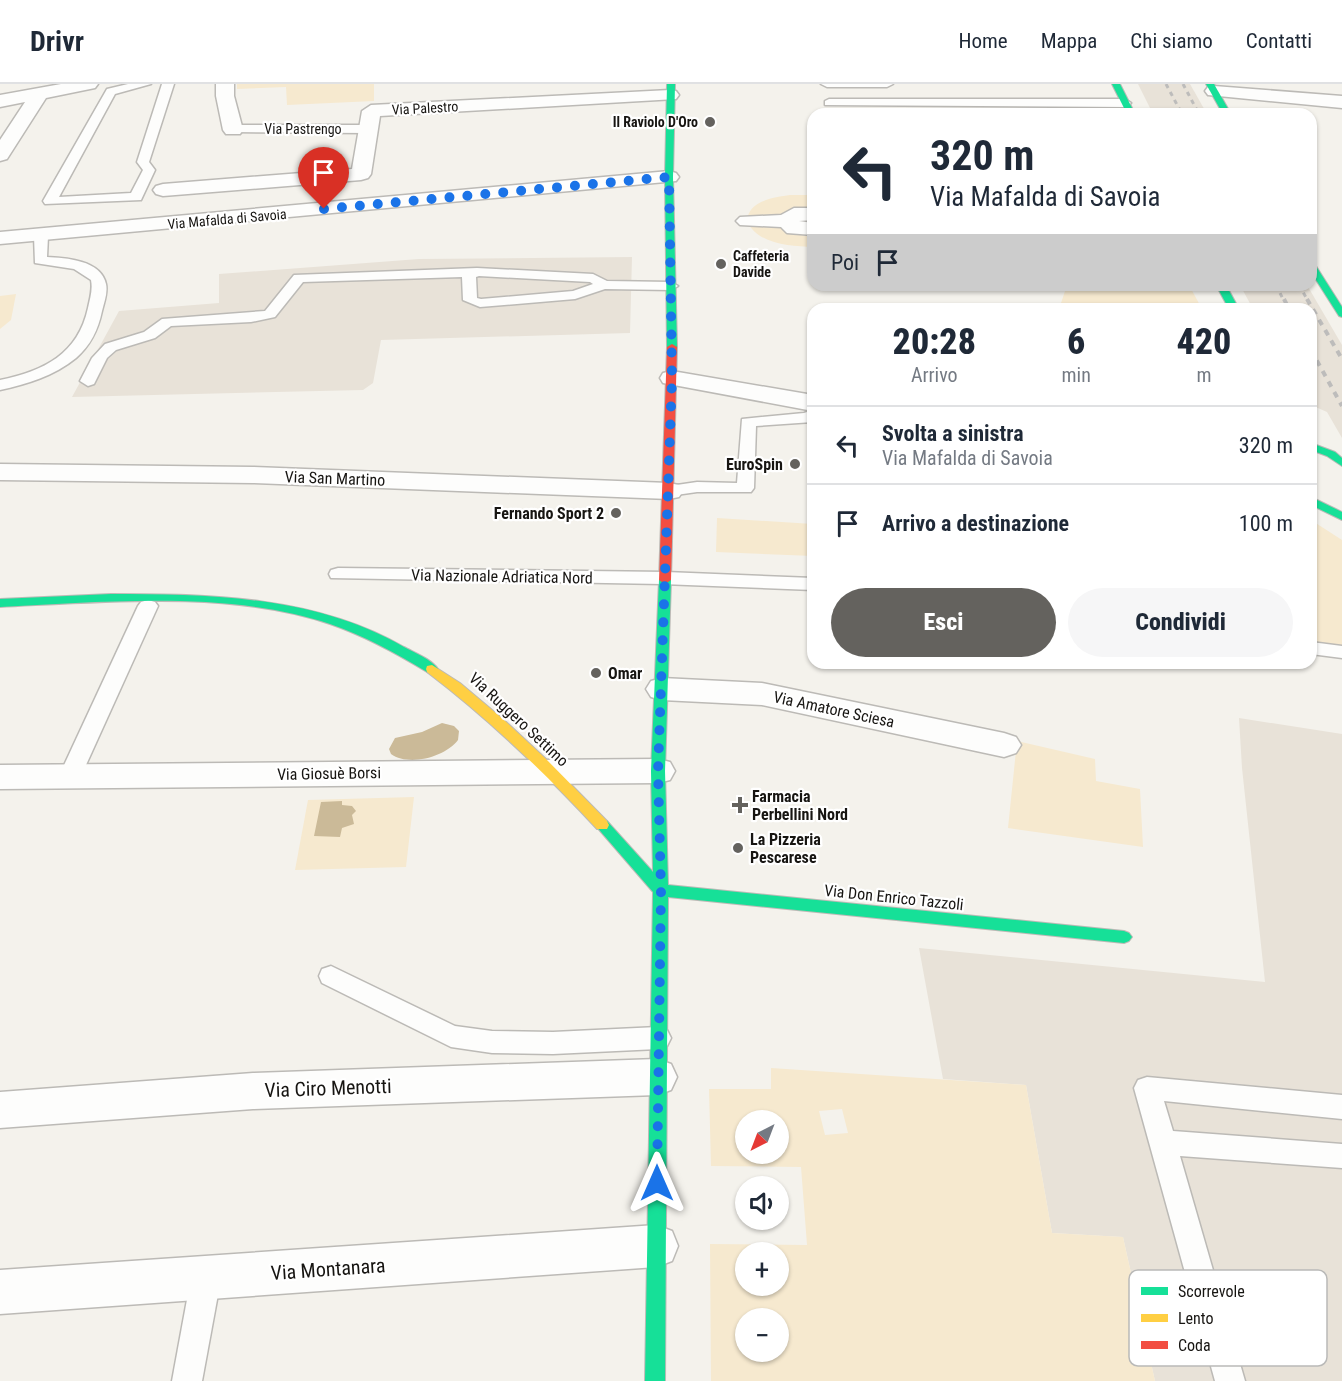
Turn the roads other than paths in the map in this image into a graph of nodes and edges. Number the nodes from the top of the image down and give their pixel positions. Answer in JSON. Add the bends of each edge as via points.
{"nodes":[{"id":1,"x":88,"y":84,"type":"edge"},
{"id":2,"x":145,"y":84,"type":"edge"},
{"id":3,"x":168,"y":84,"type":"edge"},
{"id":4,"x":225,"y":84,"type":"edge"},
{"id":5,"x":827,"y":84,"type":"edge"},
{"id":6,"x":887,"y":84,"type":"edge"},
{"id":7,"x":1116,"y":84,"type":"edge"},
{"id":8,"x":1212,"y":87,"type":"edge"},
{"id":9,"x":670,"y":90,"type":"edge"},
{"id":10,"x":40,"y":93,"type":"junction"},
{"id":11,"x":0,"y":101,"type":"edge"},
{"id":12,"x":1342,"y":102,"type":"edge"},
{"id":13,"x":829,"y":103,"type":"dead end"},
{"id":14,"x":1078,"y":108,"type":"edge"},
{"id":15,"x":1128,"y":108,"type":"edge"},
{"id":16,"x":1224,"y":108,"type":"edge"},
{"id":17,"x":368,"y":129,"type":"junction"},
{"id":18,"x":235,"y":130,"type":"joint"},
{"id":19,"x":0,"y":155,"type":"edge"},
{"id":20,"x":669,"y":177,"type":"junction"},
{"id":21,"x":163,"y":190,"type":"dead end"},
{"id":22,"x":747,"y":221,"type":"dead end"},
{"id":23,"x":805,"y":221,"type":"edge"},
{"id":24,"x":41,"y":236,"type":"junction"},
{"id":25,"x":0,"y":238,"type":"edge"},
{"id":26,"x":477,"y":272,"type":"junction"},
{"id":27,"x":1317,"y":274,"type":"edge"},
{"id":28,"x":604,"y":285,"type":"junction"},
{"id":29,"x":671,"y":286,"type":"junction"},
{"id":30,"x":1342,"y":314,"type":"edge"},
{"id":31,"x":672,"y":378,"type":"junction"},
{"id":32,"x":88,"y":381,"type":"dead end"},
{"id":33,"x":0,"y":385,"type":"edge"},
{"id":34,"x":807,"y":402,"type":"edge"},
{"id":35,"x":807,"y":418,"type":"edge"},
{"id":36,"x":1317,"y":449,"type":"edge"},
{"id":37,"x":1338,"y":458,"type":"edge"},
{"id":38,"x":0,"y":472,"type":"edge"},
{"id":39,"x":669,"y":490,"type":"junction"},
{"id":40,"x":1330,"y":493,"type":"dead end"},
{"id":41,"x":1317,"y":494,"type":"edge"},
{"id":42,"x":1317,"y":503,"type":"edge"},
{"id":43,"x":1342,"y":517,"type":"edge"},
{"id":44,"x":338,"y":574,"type":"dead end"},
{"id":45,"x":666,"y":579,"type":"junction"},
{"id":46,"x":807,"y":584,"type":"edge"},
{"id":47,"x":0,"y":603,"type":"edge"},
{"id":48,"x":148,"y":606,"type":"dead end"},
{"id":49,"x":1317,"y":649,"type":"edge"},
{"id":50,"x":1342,"y":652,"type":"edge"},
{"id":51,"x":662,"y":689,"type":"junction"},
{"id":52,"x":1004,"y":745,"type":"dead end"},
{"id":53,"x":552,"y":771,"type":"junction"},
{"id":54,"x":658,"y":771,"type":"junction"},
{"id":55,"x":70,"y":776,"type":"junction"},
{"id":56,"x":0,"y":777,"type":"edge"},
{"id":57,"x":661,"y":890,"type":"junction"},
{"id":58,"x":1124,"y":937,"type":"dead end"},
{"id":59,"x":331,"y":976,"type":"dead end"},
{"id":60,"x":658,"y":1058,"type":"junction"},
{"id":61,"x":1342,"y":1107,"type":"edge"},
{"id":62,"x":0,"y":1110,"type":"edge"},
{"id":63,"x":1162,"y":1142,"type":"junction"},
{"id":64,"x":1342,"y":1156,"type":"edge"},
{"id":65,"x":656,"y":1246,"type":"junction"},
{"id":66,"x":1198,"y":1270,"type":"edge"},
{"id":67,"x":206,"y":1278,"type":"junction"},
{"id":68,"x":0,"y":1292,"type":"edge"},
{"id":69,"x":1226,"y":1366,"type":"edge"},
{"id":70,"x":187,"y":1381,"type":"edge"},
{"id":71,"x":655,"y":1381,"type":"edge"},
{"id":72,"x":1230,"y":1381,"type":"edge"}],
"edges":[{"from":1,"to":10,"type":"street"},
{"from":2,"to":3,"type":"lane","via":[[111,91],[50,201],[136,197],[149,170],[143,162]]},
{"from":4,"to":18,"type":"street","via":[[223,97]]},
{"from":5,"to":6,"type":"lane"},
{"from":7,"to":15,"type":"main road"},
{"from":8,"to":12,"type":"street"},
{"from":8,"to":16,"type":"main road"},
{"from":9,"to":17,"type":"street","name":"Via Palestro","via":[[371,111]]},
{"from":9,"to":20,"type":"main road"},
{"from":10,"to":11,"type":"street"},
{"from":10,"to":19,"type":"street"},
{"from":13,"to":14,"type":"lane"},
{"from":17,"to":18,"type":"lane","name":"Via Pastrengo"},
{"from":17,"to":21,"type":"street","via":[[362,174]]},
{"from":20,"to":24,"type":"street","name":"Via Mafalda di Savoia"},
{"from":20,"to":29,"type":"main road"},
{"from":22,"to":23,"type":"street"},
{"from":24,"to":25,"type":"street","name":"Via Mafalda di Savoia"},
{"from":24,"to":33,"type":"lane","via":[[40,260],[78,266],[96,277],[100,288],[87,336],[42,373]]},
{"from":26,"to":28,"type":"lane","via":[[593,278]]},
{"from":26,"to":28,"type":"lane","via":[[469,275],[470,300],[480,303],[575,294]]},
{"from":26,"to":32,"type":"lane","via":[[299,278],[270,314],[167,322],[143,340],[119,343],[104,351]]},
{"from":27,"to":30,"type":"main road"},
{"from":28,"to":29,"type":"lane"},
{"from":29,"to":31,"type":"main road"},
{"from":31,"to":34,"type":"street"},
{"from":31,"to":39,"type":"main road"},
{"from":35,"to":39,"type":"lane","via":[[748,422],[746,488]]},
{"from":36,"to":37,"type":"main road"},
{"from":38,"to":39,"type":"street","name":"Via San Martino","via":[[253,475]]},
{"from":39,"to":45,"type":"main road"},
{"from":40,"to":41,"type":"main road"},
{"from":42,"to":43,"type":"main road"},
{"from":44,"to":45,"type":"lane","name":"Via Nazionale Adriatica Nord"},
{"from":45,"to":46,"type":"lane","name":"Via Nazionale Adriatica Nord"},
{"from":45,"to":51,"type":"main road"},
{"from":47,"to":53,"type":"main road","name":"Via Ruggero Settimo","via":[[182,597],[262,604],[337,622],[376,636],[463,688]]},
{"from":48,"to":55,"type":"lane"},
{"from":49,"to":50,"type":"lane"},
{"from":51,"to":52,"type":"street","name":"Via Amatore Sciesa","via":[[762,694]]},
{"from":51,"to":54,"type":"main road"},
{"from":53,"to":54,"type":"street","name":"Via Giosuè Borsi"},
{"from":53,"to":55,"type":"street","name":"Via Giosuè Borsi"},
{"from":53,"to":57,"type":"main road","name":"Via Ruggero Settimo"},
{"from":54,"to":57,"type":"main road"},
{"from":55,"to":56,"type":"street","name":"Via Giosuè Borsi"},
{"from":57,"to":58,"type":"main road","name":"Via Don Enrico Tazzoli"},
{"from":57,"to":60,"type":"main road"},
{"from":59,"to":60,"type":"lane","via":[[451,1036]]},
{"from":60,"to":62,"type":"street","name":"Via Ciro Menotti"},
{"from":60,"to":65,"type":"main road"},
{"from":61,"to":63,"type":"lane","via":[[1147,1088]]},
{"from":63,"to":64,"type":"lane"},
{"from":63,"to":66,"type":"lane"},
{"from":65,"to":67,"type":"street","name":"Via Montanara"},
{"from":65,"to":71,"type":"main road"},
{"from":67,"to":68,"type":"street","name":"Via Montanara"},
{"from":67,"to":70,"type":"lane"},
{"from":69,"to":72,"type":"lane"}]}
